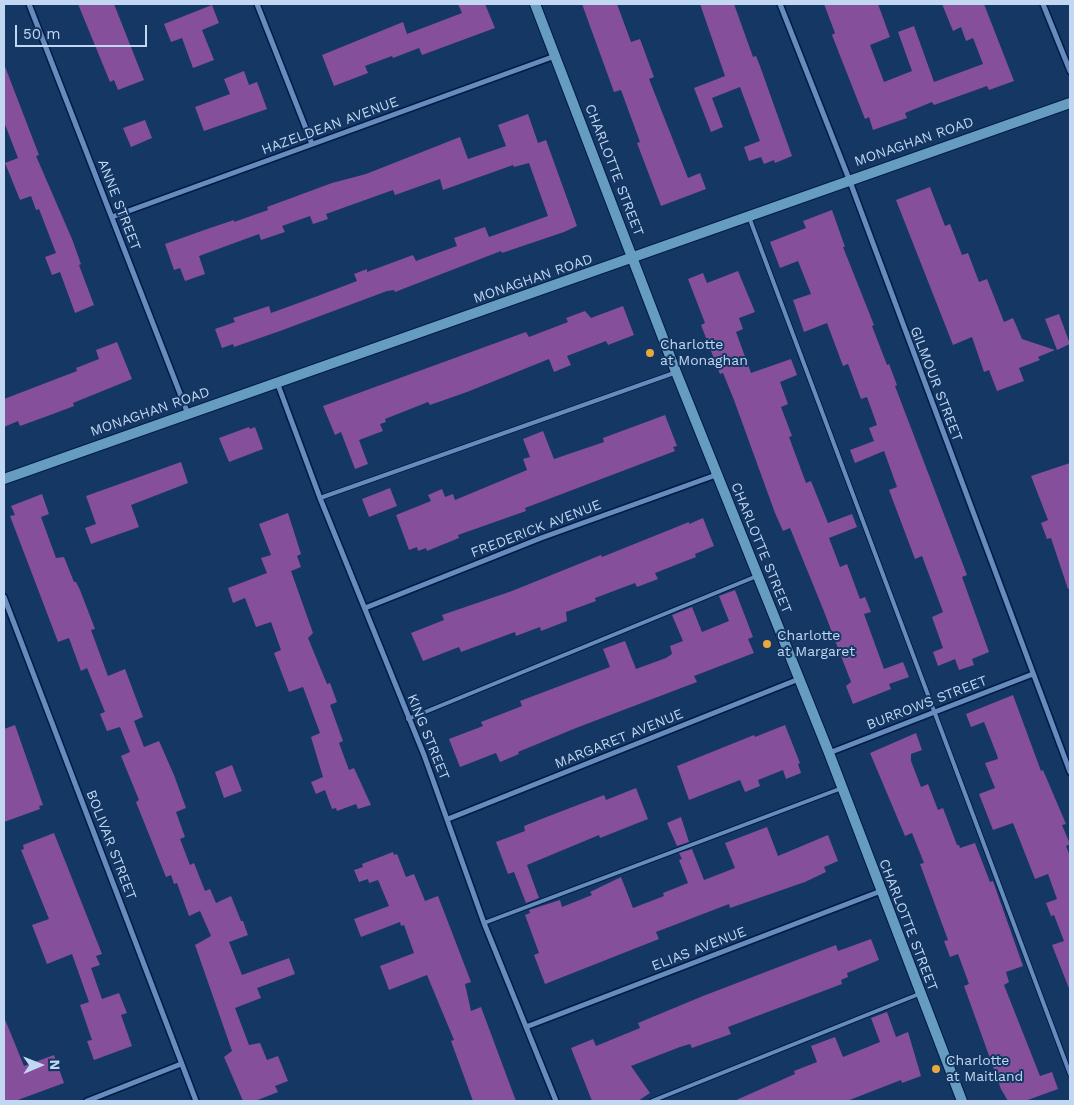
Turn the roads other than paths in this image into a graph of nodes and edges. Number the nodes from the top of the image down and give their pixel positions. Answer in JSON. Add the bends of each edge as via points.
{"nodes":[{"id":1,"x":29,"y":4,"type":"edge"},
{"id":2,"x":258,"y":4,"type":"edge"},
{"id":3,"x":535,"y":4,"type":"edge"},
{"id":4,"x":780,"y":4,"type":"edge"},
{"id":5,"x":1043,"y":4,"type":"edge"},
{"id":6,"x":555,"y":56,"type":"junction"},
{"id":7,"x":1070,"y":71,"type":"edge"},
{"id":8,"x":1070,"y":103,"type":"edge"},
{"id":9,"x":312,"y":144,"type":"junction"},
{"id":10,"x":849,"y":180,"type":"junction"},
{"id":11,"x":749,"y":216,"type":"junction"},
{"id":12,"x":112,"y":217,"type":"junction"},
{"id":13,"x":633,"y":258,"type":"junction"},
{"id":14,"x":676,"y":372,"type":"junction"},
{"id":15,"x":277,"y":382,"type":"junction"},
{"id":16,"x":188,"y":414,"type":"junction"},
{"id":17,"x":716,"y":475,"type":"junction"},
{"id":18,"x":4,"y":479,"type":"edge"},
{"id":19,"x":320,"y":498,"type":"junction"},
{"id":20,"x":757,"y":576,"type":"junction"},
{"id":21,"x":4,"y":597,"type":"edge"},
{"id":22,"x":365,"y":608,"type":"junction"},
{"id":23,"x":1033,"y":674,"type":"junction"},
{"id":24,"x":799,"y":679,"type":"junction"},
{"id":25,"x":935,"y":712,"type":"junction"},
{"id":26,"x":408,"y":719,"type":"junction"},
{"id":27,"x":829,"y":753,"type":"junction"},
{"id":28,"x":1070,"y":772,"type":"edge"},
{"id":29,"x":842,"y":788,"type":"junction"},
{"id":30,"x":448,"y":819,"type":"junction"},
{"id":31,"x":881,"y":891,"type":"junction"},
{"id":32,"x":484,"y":923,"type":"junction"},
{"id":33,"x":920,"y":994,"type":"junction"},
{"id":34,"x":526,"y":1027,"type":"junction"},
{"id":35,"x":181,"y":1064,"type":"junction"},
{"id":36,"x":1070,"y":1074,"type":"edge"},
{"id":37,"x":960,"y":1100,"type":"edge"},
{"id":38,"x":87,"y":1101,"type":"edge"},
{"id":39,"x":196,"y":1101,"type":"edge"},
{"id":40,"x":556,"y":1101,"type":"edge"},
{"id":41,"x":652,"y":1101,"type":"edge"}],
"edges":[{"from":1,"to":12,"type":"street","name":"ANNE STREET"},
{"from":2,"to":9,"type":"street"},
{"from":3,"to":6,"type":"main road","name":"CHARLOTTE STREET"},
{"from":4,"to":10,"type":"street","name":"GILMOUR STREET"},
{"from":5,"to":7,"type":"street"},
{"from":6,"to":9,"type":"street","name":"HAZELDEAN AVENUE"},
{"from":6,"to":13,"type":"main road","name":"CHARLOTTE STREET"},
{"from":8,"to":10,"type":"main road","name":"MONAGHAN ROAD"},
{"from":9,"to":12,"type":"street","name":"HAZELDEAN AVENUE"},
{"from":10,"to":11,"type":"main road","name":"MONAGHAN ROAD"},
{"from":10,"to":23,"type":"street","name":"GILMOUR STREET"},
{"from":11,"to":13,"type":"main road","name":"MONAGHAN ROAD"},
{"from":11,"to":25,"type":"lane"},
{"from":12,"to":16,"type":"street","name":"ANNE STREET"},
{"from":13,"to":14,"type":"main road","name":"CHARLOTTE STREET"},
{"from":13,"to":15,"type":"main road","name":"MONAGHAN ROAD"},
{"from":14,"to":17,"type":"main road","name":"CHARLOTTE STREET"},
{"from":14,"to":19,"type":"lane"},
{"from":15,"to":16,"type":"main road","name":"MONAGHAN ROAD"},
{"from":15,"to":19,"type":"street","name":"KING STREET"},
{"from":16,"to":18,"type":"main road","name":"MONAGHAN ROAD"},
{"from":17,"to":20,"type":"main road","name":"CHARLOTTE STREET"},
{"from":17,"to":22,"type":"street","name":"FREDERICK AVENUE","via":[[541,538]]},
{"from":19,"to":22,"type":"street","name":"KING STREET"},
{"from":20,"to":24,"type":"main road","name":"CHARLOTTE STREET"},
{"from":20,"to":26,"type":"lane"},
{"from":21,"to":35,"type":"street","name":"BOLIVAR STREET"},
{"from":22,"to":26,"type":"street","name":"KING STREET"},
{"from":23,"to":25,"type":"street","name":"BURROWS STREET"},
{"from":23,"to":28,"type":"street","name":"GILMOUR STREET"},
{"from":24,"to":27,"type":"main road","name":"CHARLOTTE STREET"},
{"from":24,"to":30,"type":"street","name":"MARGARET AVENUE"},
{"from":25,"to":27,"type":"street","name":"BURROWS STREET"},
{"from":25,"to":36,"type":"lane"},
{"from":26,"to":30,"type":"street","name":"KING STREET"},
{"from":27,"to":29,"type":"main road","name":"CHARLOTTE STREET"},
{"from":29,"to":31,"type":"main road","name":"CHARLOTTE STREET"},
{"from":29,"to":32,"type":"lane"},
{"from":30,"to":32,"type":"street","name":"KING STREET"},
{"from":31,"to":33,"type":"main road","name":"CHARLOTTE STREET"},
{"from":31,"to":34,"type":"street","name":"ELIAS AVENUE"},
{"from":32,"to":34,"type":"street","name":"KING STREET"},
{"from":33,"to":37,"type":"main road","name":"CHARLOTTE STREET"},
{"from":33,"to":41,"type":"lane"},
{"from":34,"to":40,"type":"street","name":"KING STREET"},
{"from":35,"to":38,"type":"street"},
{"from":35,"to":39,"type":"street","name":"BOLIVAR STREET"}]}
